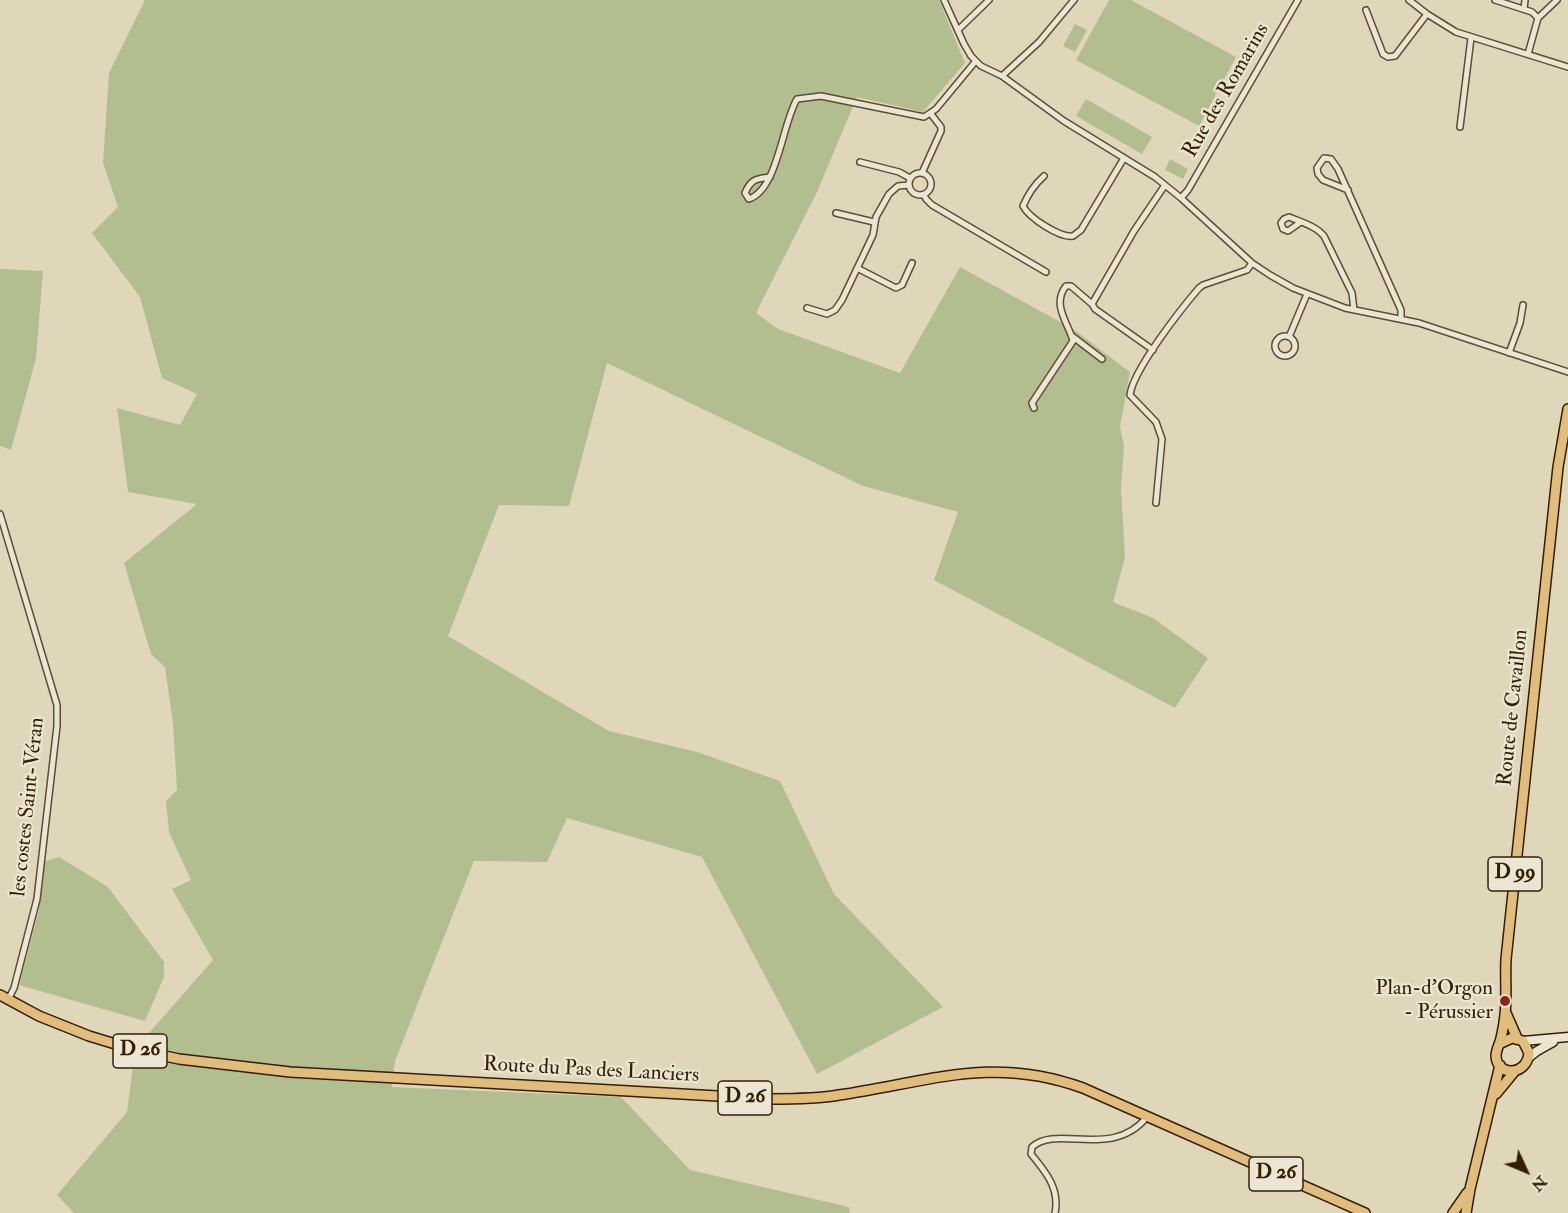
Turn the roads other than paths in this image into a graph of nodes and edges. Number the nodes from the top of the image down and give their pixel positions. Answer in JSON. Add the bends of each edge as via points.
{"nodes":[{"id":1,"x":944,"y":0,"type":"edge"},
{"id":2,"x":989,"y":0,"type":"edge"},
{"id":3,"x":1074,"y":0,"type":"edge"},
{"id":4,"x":1298,"y":0,"type":"edge"},
{"id":5,"x":1409,"y":0,"type":"edge"},
{"id":6,"x":1495,"y":0,"type":"edge"},
{"id":7,"x":1525,"y":0,"type":"edge"},
{"id":8,"x":1557,"y":0,"type":"edge"},
{"id":9,"x":1524,"y":9,"type":"junction"},
{"id":10,"x":1366,"y":10,"type":"dead end"},
{"id":11,"x":1427,"y":14,"type":"junction"},
{"id":12,"x":1538,"y":18,"type":"junction"},
{"id":13,"x":958,"y":30,"type":"junction"},
{"id":14,"x":1471,"y":38,"type":"junction"},
{"id":15,"x":1528,"y":54,"type":"junction"},
{"id":16,"x":975,"y":62,"type":"junction"},
{"id":17,"x":1568,"y":67,"type":"edge"},
{"id":18,"x":1002,"y":76,"type":"junction"},
{"id":19,"x":931,"y":114,"type":"junction"},
{"id":20,"x":1460,"y":127,"type":"dead end"},
{"id":21,"x":1124,"y":158,"type":"junction"},
{"id":22,"x":860,"y":162,"type":"dead end"},
{"id":23,"x":922,"y":173,"type":"junction"},
{"id":24,"x":1044,"y":176,"type":"dead end"},
{"id":25,"x":770,"y":177,"type":"junction"},
{"id":26,"x":910,"y":178,"type":"junction"},
{"id":27,"x":909,"y":185,"type":"junction"},
{"id":28,"x":1165,"y":185,"type":"junction"},
{"id":29,"x":1348,"y":190,"type":"junction"},
{"id":30,"x":924,"y":195,"type":"junction"},
{"id":31,"x":1181,"y":198,"type":"junction"},
{"id":32,"x":836,"y":213,"type":"dead end"},
{"id":33,"x":874,"y":222,"type":"junction"},
{"id":34,"x":1301,"y":222,"type":"dead end"},
{"id":35,"x":912,"y":262,"type":"dead end"},
{"id":36,"x":1252,"y":263,"type":"junction"},
{"id":37,"x":857,"y":268,"type":"junction"},
{"id":38,"x":1046,"y":272,"type":"dead end"},
{"id":39,"x":1307,"y":294,"type":"junction"},
{"id":40,"x":1092,"y":304,"type":"junction"},
{"id":41,"x":1523,"y":305,"type":"dead end"},
{"id":42,"x":807,"y":308,"type":"dead end"},
{"id":43,"x":1354,"y":310,"type":"junction"},
{"id":44,"x":1401,"y":318,"type":"junction"},
{"id":45,"x":1071,"y":335,"type":"junction"},
{"id":46,"x":1289,"y":337,"type":"junction"},
{"id":47,"x":1154,"y":350,"type":"junction"},
{"id":48,"x":1509,"y":352,"type":"junction"},
{"id":49,"x":1102,"y":359,"type":"dead end"},
{"id":50,"x":1568,"y":372,"type":"edge"},
{"id":51,"x":1034,"y":408,"type":"dead end"},
{"id":52,"x":1567,"y":415,"type":"edge"},
{"id":53,"x":1156,"y":503,"type":"dead end"},
{"id":54,"x":0,"y":514,"type":"edge"},
{"id":55,"x":4,"y":998,"type":"edge"},
{"id":56,"x":1505,"y":1011,"type":"junction"},
{"id":57,"x":1565,"y":1037,"type":"edge"},
{"id":58,"x":1520,"y":1040,"type":"junction"},
{"id":59,"x":1499,"y":1044,"type":"junction"},
{"id":60,"x":1528,"y":1058,"type":"junction"},
{"id":61,"x":1500,"y":1065,"type":"junction"},
{"id":62,"x":1515,"y":1071,"type":"junction"},
{"id":63,"x":1492,"y":1102,"type":"junction"},
{"id":64,"x":1147,"y":1116,"type":"junction"},
{"id":65,"x":1470,"y":1189,"type":"junction"},
{"id":66,"x":1054,"y":1213,"type":"edge"},
{"id":67,"x":1365,"y":1213,"type":"edge"},
{"id":68,"x":1453,"y":1213,"type":"edge"},
{"id":69,"x":1466,"y":1213,"type":"edge"}],
"edges":[{"from":1,"to":13,"type":"street"},
{"from":2,"to":13,"type":"street"},
{"from":3,"to":18,"type":"street","via":[[1039,42]]},
{"from":4,"to":31,"type":"street","name":"Rue des Romarins"},
{"from":5,"to":11,"type":"street"},
{"from":6,"to":9,"type":"street"},
{"from":7,"to":9,"type":"street"},
{"from":8,"to":12,"type":"street"},
{"from":9,"to":12,"type":"street"},
{"from":10,"to":11,"type":"street","via":[[1383,54],[1389,57],[1395,56]]},
{"from":11,"to":14,"type":"street"},
{"from":12,"to":15,"type":"street"},
{"from":13,"to":16,"type":"street"},
{"from":14,"to":15,"type":"street"},
{"from":14,"to":20,"type":"street"},
{"from":15,"to":17,"type":"street"},
{"from":16,"to":18,"type":"street"},
{"from":16,"to":19,"type":"street"},
{"from":18,"to":21,"type":"street"},
{"from":19,"to":23,"type":"street","via":[[941,131]]},
{"from":19,"to":25,"type":"street","via":[[924,117],[821,96],[797,99]]},
{"from":21,"to":24,"type":"street","via":[[1081,230],[1073,236],[1064,236],[1032,218],[1023,206]]},
{"from":21,"to":28,"type":"street"},
{"from":22,"to":26,"type":"street"},
{"from":23,"to":26,"type":"street"},
{"from":23,"to":30,"type":"street","via":[[931,184]]},
{"from":25,"to":25,"type":"street","via":[[748,184],[745,193],[749,199]]},
{"from":26,"to":27,"type":"street"},
{"from":27,"to":30,"type":"street","via":[[914,194]]},
{"from":27,"to":33,"type":"street","via":[[893,189]]},
{"from":28,"to":31,"type":"street"},
{"from":28,"to":40,"type":"street"},
{"from":29,"to":29,"type":"street","via":[[1318,174],[1317,168],[1324,158],[1331,159],[1338,168]]},
{"from":29,"to":44,"type":"street","via":[[1401,310]]},
{"from":30,"to":38,"type":"street","via":[[933,205]]},
{"from":31,"to":36,"type":"street"},
{"from":32,"to":33,"type":"street"},
{"from":33,"to":37,"type":"street","via":[[873,235]]},
{"from":34,"to":43,"type":"street","via":[[1324,236],[1352,293]]},
{"from":35,"to":37,"type":"street","via":[[902,285],[896,288]]},
{"from":36,"to":39,"type":"street"},
{"from":36,"to":47,"type":"street","via":[[1247,270],[1199,288]]},
{"from":37,"to":42,"type":"street","via":[[835,310],[827,314]]},
{"from":39,"to":43,"type":"street"},
{"from":39,"to":46,"type":"street"},
{"from":40,"to":45,"type":"street","via":[[1071,286],[1064,289],[1061,311]]},
{"from":40,"to":47,"type":"street"},
{"from":41,"to":48,"type":"street"},
{"from":43,"to":44,"type":"street"},
{"from":44,"to":48,"type":"street"},
{"from":45,"to":49,"type":"street"},
{"from":45,"to":51,"type":"street","via":[[1071,345],[1032,403]]},
{"from":46,"to":46,"type":"street","via":[[1276,340],[1276,353],[1282,357],[1294,352]]},
{"from":47,"to":53,"type":"street","via":[[1130,395],[1156,422],[1162,439]]},
{"from":48,"to":50,"type":"street"},
{"from":52,"to":56,"type":"main road","name":"Route de Cavaillon","number":"D 99","via":[[1555,489],[1520,819],[1506,959]]},
{"from":54,"to":55,"type":"street","name":"les costes Saint-Véran","via":[[57,705],[37,899],[14,988]]},
{"from":55,"to":64,"type":"main road","name":"Route du Pas des Lanciers","number":"D 26","via":[[74,1030],[132,1049],[179,1059],[290,1072],[771,1099],[839,1095],[940,1076],[994,1071],[1068,1083]]},
{"from":56,"to":58,"type":"main road","name":"Route de Cavaillon","number":"D 99"},
{"from":56,"to":59,"type":"main road","name":"Route de Cavaillon","number":"D 99"},
{"from":57,"to":58,"type":"main road"},
{"from":57,"to":60,"type":"main road"},
{"from":58,"to":59,"type":"main road","via":[[1507,1039]]},
{"from":58,"to":60,"type":"main road","via":[[1528,1049]]},
{"from":59,"to":61,"type":"main road","via":[[1496,1055]]},
{"from":60,"to":62,"type":"main road"},
{"from":61,"to":62,"type":"main road"},
{"from":61,"to":63,"type":"main road"},
{"from":62,"to":63,"type":"main road"},
{"from":63,"to":65,"type":"main road"},
{"from":64,"to":66,"type":"street","via":[[1138,1127],[1122,1135],[1101,1140],[1038,1141],[1032,1147],[1031,1154],[1052,1185],[1057,1201]]},
{"from":64,"to":67,"type":"main road","name":"Route du Pas des Lanciers","number":"D 26"},
{"from":65,"to":68,"type":"main road"},
{"from":65,"to":69,"type":"main road"}]}
